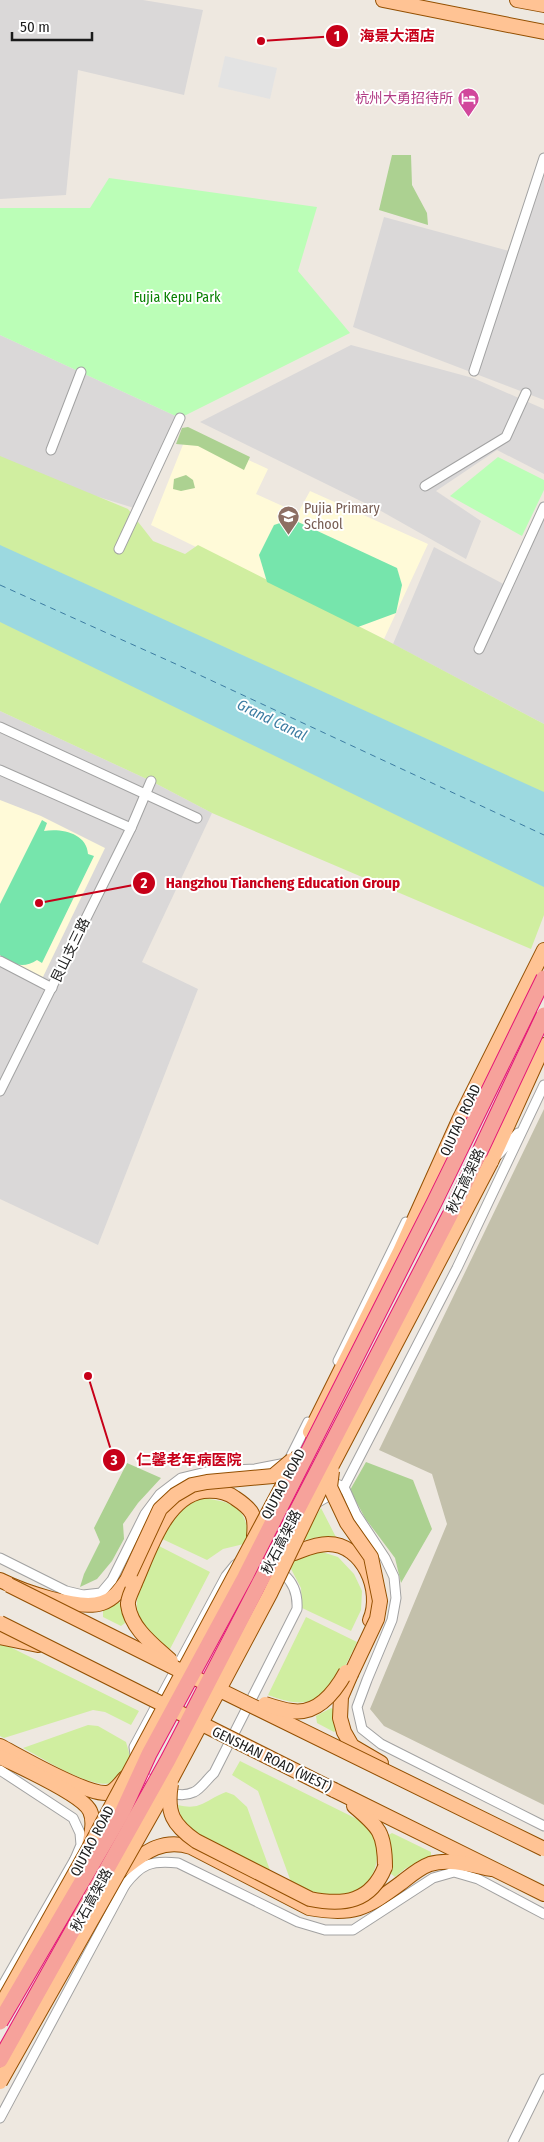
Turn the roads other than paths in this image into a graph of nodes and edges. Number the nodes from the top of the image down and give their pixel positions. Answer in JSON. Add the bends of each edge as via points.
{"nodes":[{"id":1,"x":383,"y":0,"type":"edge"},
{"id":2,"x":517,"y":0,"type":"edge"},
{"id":3,"x":544,"y":5,"type":"edge"},
{"id":4,"x":544,"y":32,"type":"edge"},
{"id":5,"x":544,"y":158,"type":"edge"},
{"id":6,"x":474,"y":371,"type":"dead end"},
{"id":7,"x":81,"y":372,"type":"dead end"},
{"id":8,"x":526,"y":393,"type":"dead end"},
{"id":9,"x":180,"y":418,"type":"dead end"},
{"id":10,"x":51,"y":450,"type":"dead end"},
{"id":11,"x":425,"y":486,"type":"dead end"},
{"id":12,"x":544,"y":507,"type":"edge"},
{"id":13,"x":119,"y":549,"type":"dead end"},
{"id":14,"x":479,"y":649,"type":"dead end"},
{"id":15,"x":0,"y":727,"type":"edge"},
{"id":16,"x":0,"y":770,"type":"edge"},
{"id":17,"x":151,"y":781,"type":"dead end"},
{"id":18,"x":146,"y":793,"type":"junction"},
{"id":19,"x":197,"y":818,"type":"dead end"},
{"id":20,"x":131,"y":828,"type":"junction"},
{"id":21,"x":543,"y":951,"type":"edge"},
{"id":22,"x":0,"y":962,"type":"edge"},
{"id":23,"x":544,"y":978,"type":"edge"},
{"id":24,"x":52,"y":988,"type":"junction"},
{"id":25,"x":544,"y":1015,"type":"edge"},
{"id":26,"x":544,"y":1045,"type":"edge"},
{"id":27,"x":544,"y":1085,"type":"edge"},
{"id":28,"x":0,"y":1091,"type":"edge"},
{"id":29,"x":522,"y":1129,"type":"junction"},
{"id":30,"x":491,"y":1162,"type":"junction"},
{"id":31,"x":293,"y":1459,"type":"junction"},
{"id":32,"x":333,"y":1462,"type":"junction"},
{"id":33,"x":344,"y":1488,"type":"junction"},
{"id":34,"x":254,"y":1536,"type":"junction"},
{"id":35,"x":291,"y":1554,"type":"junction"},
{"id":36,"x":0,"y":1558,"type":"edge"},
{"id":37,"x":274,"y":1567,"type":"junction"},
{"id":38,"x":4,"y":1582,"type":"edge"},
{"id":39,"x":0,"y":1623,"type":"edge"},
{"id":40,"x":0,"y":1636,"type":"edge"},
{"id":41,"x":50,"y":1648,"type":"junction"},
{"id":42,"x":185,"y":1673,"type":"junction"},
{"id":43,"x":236,"y":1696,"type":"junction"},
{"id":44,"x":0,"y":1746,"type":"edge"},
{"id":45,"x":0,"y":1757,"type":"edge"},
{"id":46,"x":0,"y":1770,"type":"edge"},
{"id":47,"x":127,"y":1776,"type":"junction"},
{"id":48,"x":173,"y":1776,"type":"junction"},
{"id":49,"x":159,"y":1787,"type":"junction"},
{"id":50,"x":334,"y":1790,"type":"junction"},
{"id":51,"x":433,"y":1794,"type":"junction"},
{"id":52,"x":544,"y":1826,"type":"edge"},
{"id":53,"x":544,"y":1849,"type":"edge"},
{"id":54,"x":88,"y":1850,"type":"junction"},
{"id":55,"x":75,"y":1859,"type":"junction"},
{"id":56,"x":491,"y":1869,"type":"junction"},
{"id":57,"x":115,"y":1875,"type":"junction"},
{"id":58,"x":544,"y":1894,"type":"edge"},
{"id":59,"x":544,"y":1914,"type":"edge"},
{"id":60,"x":0,"y":1990,"type":"edge"},
{"id":61,"x":0,"y":2007,"type":"edge"},
{"id":62,"x":0,"y":2022,"type":"edge"},
{"id":63,"x":0,"y":2060,"type":"edge"},
{"id":64,"x":544,"y":2079,"type":"edge"},
{"id":65,"x":0,"y":2082,"type":"edge"},
{"id":66,"x":0,"y":2118,"type":"edge"},
{"id":67,"x":513,"y":2142,"type":"edge"}],
"edges":[{"from":1,"to":4,"type":"main road"},
{"from":2,"to":3,"type":"main road"},
{"from":5,"to":6,"type":"street"},
{"from":7,"to":10,"type":"street"},
{"from":8,"to":11,"type":"street","via":[[506,437]]},
{"from":9,"to":13,"type":"street"},
{"from":12,"to":14,"type":"street"},
{"from":15,"to":18,"type":"street"},
{"from":16,"to":20,"type":"street"},
{"from":17,"to":18,"type":"street","name":"艮山支三路"},
{"from":18,"to":19,"type":"street"},
{"from":18,"to":20,"type":"street","name":"艮山支三路"},
{"from":20,"to":24,"type":"street","name":"艮山支三路"},
{"from":21,"to":31,"type":"main road","name":"QIUTAO ROAD","via":[[459,1120],[400,1251]]},
{"from":22,"to":24,"type":"street"},
{"from":23,"to":62,"type":"highway","name":"秋石高架路","bridge":true,"via":[[245,1577],[149,1754],[122,1813]]},
{"from":24,"to":28,"type":"street","name":"艮山支三路"},
{"from":25,"to":63,"type":"highway","name":"秋石高架路","bridge":true,"via":[[450,1215],[168,1760]]},
{"from":26,"to":30,"type":"main road"},
{"from":27,"to":29,"type":"street"},
{"from":29,"to":30,"type":"street"},
{"from":29,"to":33,"type":"street","via":[[457,1268]]},
{"from":30,"to":32,"type":"main road","bridge":true},
{"from":31,"to":33,"type":"street"},
{"from":31,"to":34,"type":"main road","name":"QIUTAO ROAD","bridge":true},
{"from":31,"to":36,"type":"street","via":[[255,1470],[210,1471],[181,1478],[160,1494],[145,1514],[112,1580],[101,1593],[83,1595],[66,1591]]},
{"from":31,"to":37,"type":"street","via":[[302,1506]]},
{"from":31,"to":38,"type":"main road","bridge":true,"via":[[273,1476],[192,1485],[175,1495],[160,1509],[127,1580],[115,1596],[101,1603],[72,1603]]},
{"from":32,"to":35,"type":"main road","bridge":true},
{"from":32,"to":51,"type":"main road","bridge":true,"via":[[330,1487],[347,1523],[370,1557],[380,1601],[377,1619],[341,1697],[340,1718],[344,1732],[352,1746]]},
{"from":33,"to":37,"type":"street","via":[[306,1510]]},
{"from":33,"to":52,"type":"street","via":[[356,1514],[385,1558],[394,1577],[396,1591],[392,1620],[358,1707],[362,1729],[382,1744]]},
{"from":34,"to":42,"type":"main road","bridge":true,"via":[[256,1520],[248,1508],[233,1497],[214,1490],[194,1492],[168,1514],[135,1582],[128,1604],[142,1634]]},
{"from":34,"to":47,"type":"main road","name":"QIUTAO ROAD","bridge":true},
{"from":35,"to":43,"type":"main road","bridge":true,"via":[[329,1544],[343,1547],[355,1555],[371,1577],[372,1615],[338,1685],[317,1706],[293,1712]]},
{"from":35,"to":48,"type":"main road","bridge":true},
{"from":37,"to":49,"type":"street","via":[[291,1581],[297,1596],[297,1609],[214,1773],[194,1792],[178,1794]]},
{"from":37,"to":49,"type":"street","via":[[247,1557],[226,1576],[134,1747],[137,1770]]},
{"from":38,"to":42,"type":"main road","bridge":true},
{"from":39,"to":41,"type":"main road","name":"GENSHAN ROAD (WEST)","bridge":true},
{"from":40,"to":41,"type":"main road","bridge":true},
{"from":41,"to":50,"type":"main road","name":"GENSHAN ROAD (WEST)","bridge":true},
{"from":42,"to":43,"type":"main road","bridge":true},
{"from":43,"to":51,"type":"main road","bridge":true},
{"from":44,"to":47,"type":"main road","via":[[90,1789],[107,1793]]},
{"from":45,"to":54,"type":"main road","via":[[79,1798],[90,1810],[93,1820]]},
{"from":46,"to":55,"type":"street","via":[[73,1818],[81,1845]]},
{"from":47,"to":54,"type":"main road","name":"QIUTAO ROAD","bridge":true},
{"from":48,"to":50,"type":"main road","bridge":true,"via":[[170,1810],[181,1831],[310,1899],[329,1903],[360,1897],[370,1891],[380,1880],[385,1867],[385,1850],[375,1823]]},
{"from":48,"to":57,"type":"main road","bridge":true},
{"from":49,"to":57,"type":"street"},
{"from":50,"to":56,"type":"main road","name":"GENSHAN ROAD (WEST)"},
{"from":51,"to":53,"type":"main road","bridge":true},
{"from":54,"to":61,"type":"main road","name":"QIUTAO ROAD","bridge":true},
{"from":55,"to":57,"type":"street"},
{"from":55,"to":60,"type":"street"},
{"from":56,"to":57,"type":"main road","via":[[448,1862],[431,1864],[417,1870],[379,1899],[348,1912],[309,1908],[178,1843],[159,1846],[145,1853]]},
{"from":56,"to":58,"type":"main road","name":"GENSHAN ROAD (WEST)"},
{"from":57,"to":59,"type":"street","via":[[161,1861],[178,1863],[298,1922],[325,1930],[353,1930],[433,1878],[454,1872],[478,1879]]},
{"from":57,"to":65,"type":"main road","bridge":true},
{"from":57,"to":66,"type":"street"},
{"from":64,"to":67,"type":"street"}]}
